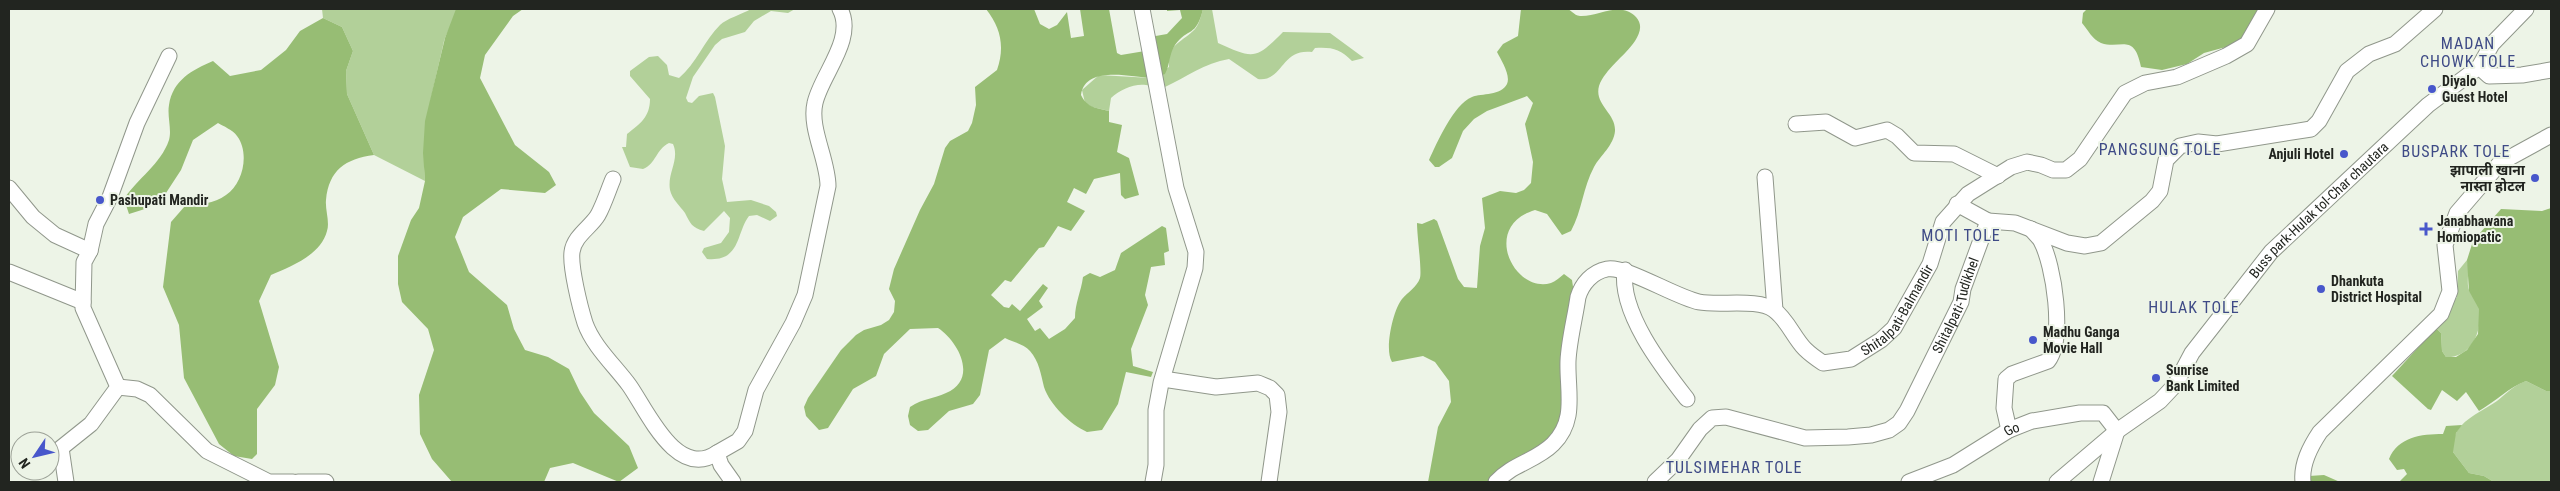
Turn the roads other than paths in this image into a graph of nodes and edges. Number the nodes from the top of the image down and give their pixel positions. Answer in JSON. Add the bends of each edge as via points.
{"nodes":[{"id":1,"x":840,"y":9,"type":"edge"},
{"id":2,"x":1142,"y":9,"type":"edge"},
{"id":3,"x":2267,"y":9,"type":"edge"},
{"id":4,"x":2436,"y":9,"type":"edge"},
{"id":5,"x":2526,"y":9,"type":"edge"},
{"id":6,"x":168,"y":56,"type":"dead end"},
{"id":7,"x":2479,"y":67,"type":"junction"},
{"id":8,"x":2551,"y":70,"type":"edge"},
{"id":9,"x":1796,"y":124,"type":"dead end"},
{"id":10,"x":2551,"y":135,"type":"edge"},
{"id":11,"x":1998,"y":176,"type":"junction"},
{"id":12,"x":1765,"y":177,"type":"dead end"},
{"id":13,"x":613,"y":179,"type":"dead end"},
{"id":14,"x":9,"y":188,"type":"edge"},
{"id":15,"x":1957,"y":204,"type":"junction"},
{"id":16,"x":1988,"y":220,"type":"junction"},
{"id":17,"x":2031,"y":229,"type":"junction"},
{"id":18,"x":90,"y":251,"type":"junction"},
{"id":19,"x":1625,"y":270,"type":"junction"},
{"id":20,"x":9,"y":272,"type":"edge"},
{"id":21,"x":82,"y":302,"type":"junction"},
{"id":22,"x":1775,"y":310,"type":"junction"},
{"id":23,"x":1163,"y":379,"type":"junction"},
{"id":24,"x":118,"y":387,"type":"junction"},
{"id":25,"x":1687,"y":399,"type":"dead end"},
{"id":26,"x":2009,"y":430,"type":"junction"},
{"id":27,"x":2117,"y":431,"type":"junction"},
{"id":28,"x":717,"y":453,"type":"junction"},
{"id":29,"x":66,"y":482,"type":"edge"},
{"id":30,"x":293,"y":482,"type":"edge"},
{"id":31,"x":298,"y":482,"type":"edge"},
{"id":32,"x":326,"y":482,"type":"edge"},
{"id":33,"x":733,"y":482,"type":"edge"},
{"id":34,"x":1153,"y":482,"type":"edge"},
{"id":35,"x":1270,"y":482,"type":"edge"},
{"id":36,"x":1496,"y":482,"type":"edge"},
{"id":37,"x":1655,"y":482,"type":"edge"},
{"id":38,"x":1909,"y":482,"type":"edge"},
{"id":39,"x":2057,"y":482,"type":"edge"},
{"id":40,"x":2101,"y":482,"type":"edge"},
{"id":41,"x":2302,"y":482,"type":"edge"}],
"edges":[{"from":1,"to":28,"type":"street","via":[[844,24],[841,41],[814,105],[814,118],[828,170],[828,186],[805,295],[756,390],[745,431],[738,441]]},
{"from":2,"to":23,"type":"street","via":[[1176,188],[1196,252],[1195,268]]},
{"from":3,"to":11,"type":"street","name":"Shitalpati-Balmandir","via":[[2248,44],[2210,65],[2178,77],[2145,83],[2125,93],[2080,159],[2066,170],[2053,170],[2027,162]]},
{"from":4,"to":17,"type":"street","via":[[2395,44],[2370,54],[2347,71],[2320,121],[2311,129],[2217,144],[2198,142],[2180,146],[2166,160],[2160,191],[2152,201],[2100,243],[2085,246],[2067,243]]},
{"from":5,"to":7,"type":"street","via":[[2492,44]]},
{"from":6,"to":18,"type":"street","via":[[96,224]]},
{"from":7,"to":8,"type":"street","via":[[2490,76]]},
{"from":7,"to":27,"type":"street","name":"Buss park-Hulak tol-Char chautara","via":[[2428,106],[2271,252],[2192,353],[2175,385],[2160,401]]},
{"from":9,"to":11,"type":"street","via":[[1826,122],[1856,138],[1887,130],[1914,154],[1954,154]]},
{"from":10,"to":41,"type":"street","via":[[2500,163],[2457,213],[2445,245],[2450,291],[2441,314],[2320,432],[2309,448]]},
{"from":11,"to":15,"type":"street","name":"Shitalpati-Balmandir"},
{"from":12,"to":22,"type":"street"},
{"from":13,"to":28,"type":"street","via":[[597,216],[575,243],[572,252],[578,299],[586,325],[631,388],[658,434],[696,461],[707,460]]},
{"from":14,"to":18,"type":"street","via":[[33,217],[55,235]]},
{"from":15,"to":16,"type":"street"},
{"from":15,"to":22,"type":"street","name":"Shitalpati-Balmandir","via":[[1942,222],[1930,264],[1894,328],[1851,359],[1823,363],[1804,349]]},
{"from":16,"to":17,"type":"street","via":[[2015,223]]},
{"from":16,"to":37,"type":"street","name":"Shitalpati-Tudikhel","via":[[1958,309],[1899,423],[1871,436],[1805,438],[1726,417],[1712,418],[1678,460]]},
{"from":17,"to":26,"type":"street","via":[[2041,240],[2047,260],[2055,298],[2057,342],[2048,361],[2006,379],[2004,408]]},
{"from":18,"to":21,"type":"street","via":[[84,262]]},
{"from":19,"to":22,"type":"street","via":[[1699,302],[1761,304]]},
{"from":19,"to":25,"type":"street","via":[[1623,281],[1641,332]]},
{"from":19,"to":36,"type":"street","via":[[1607,269],[1582,287],[1568,361],[1569,418],[1562,434],[1552,445],[1514,466]]},
{"from":20,"to":21,"type":"street"},
{"from":21,"to":24,"type":"street"},
{"from":23,"to":34,"type":"street","via":[[1156,410]]},
{"from":23,"to":35,"type":"street","via":[[1216,387],[1258,382],[1278,395],[1279,412]]},
{"from":24,"to":29,"type":"street","via":[[91,424],[61,448]]},
{"from":24,"to":30,"type":"street","via":[[137,389],[150,395],[207,451],[269,482]]},
{"from":26,"to":27,"type":"street","name":"Go","via":[[2032,421],[2080,413],[2103,413]]},
{"from":26,"to":38,"type":"street","name":"Go","via":[[1952,465]]},
{"from":27,"to":39,"type":"street","name":"Buss park-Hulak tol-Char chautara"},
{"from":27,"to":40,"type":"street"},
{"from":28,"to":33,"type":"street"},
{"from":31,"to":32,"type":"street"}]}
